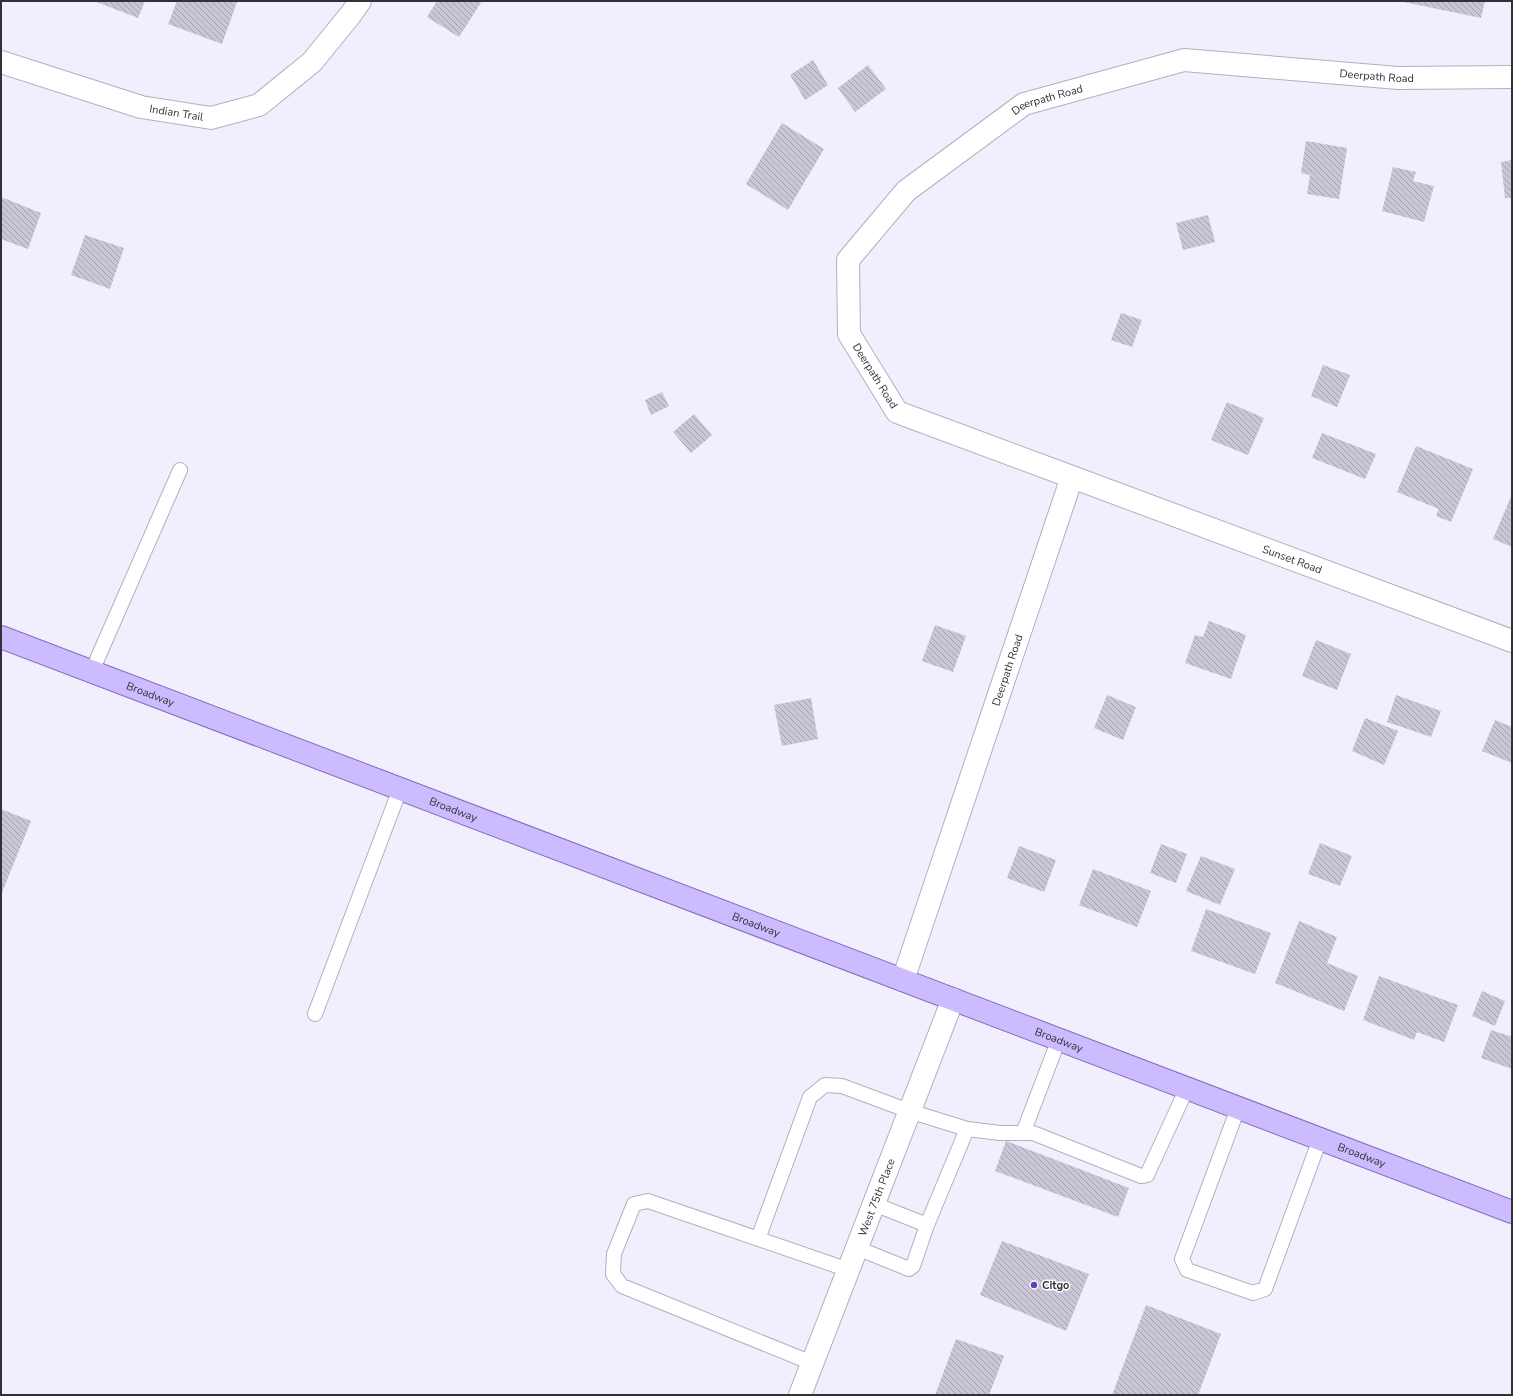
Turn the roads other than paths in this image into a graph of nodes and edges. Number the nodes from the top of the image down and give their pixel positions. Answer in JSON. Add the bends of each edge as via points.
{"nodes":[{"id":1,"x":360,"y":1,"type":"edge"},
{"id":2,"x":1,"y":62,"type":"edge"},
{"id":3,"x":1512,"y":77,"type":"edge"},
{"id":4,"x":180,"y":470,"type":"dead end"},
{"id":5,"x":1072,"y":477,"type":"junction"},
{"id":6,"x":1,"y":636,"type":"edge"},
{"id":7,"x":1512,"y":642,"type":"edge"},
{"id":8,"x":92,"y":671,"type":"junction"},
{"id":9,"x":400,"y":789,"type":"junction"},
{"id":10,"x":903,"y":980,"type":"junction"},
{"id":11,"x":953,"y":999,"type":"junction"},
{"id":12,"x":315,"y":1014,"type":"dead end"},
{"id":13,"x":1059,"y":1039,"type":"junction"},
{"id":14,"x":1187,"y":1088,"type":"junction"},
{"id":15,"x":1238,"y":1108,"type":"junction"},
{"id":16,"x":910,"y":1111,"type":"junction"},
{"id":17,"x":967,"y":1129,"type":"junction"},
{"id":18,"x":1023,"y":1133,"type":"junction"},
{"id":19,"x":1320,"y":1140,"type":"junction"},
{"id":20,"x":874,"y":1204,"type":"junction"},
{"id":21,"x":1512,"y":1212,"type":"edge"},
{"id":22,"x":928,"y":1225,"type":"junction"},
{"id":23,"x":758,"y":1239,"type":"junction"},
{"id":24,"x":857,"y":1248,"type":"junction"},
{"id":25,"x":849,"y":1270,"type":"junction"},
{"id":26,"x":812,"y":1363,"type":"junction"},
{"id":27,"x":800,"y":1395,"type":"edge"}],
"edges":[{"from":1,"to":2,"type":"street","name":"Indian Trail","via":[[312,62],[259,105],[211,118],[141,107]]},
{"from":3,"to":5,"type":"street","name":"Deerpath Road","via":[[1398,78],[1184,60],[1024,104],[906,191],[848,260],[848,334],[897,412]]},
{"from":4,"to":8,"type":"lane"},
{"from":5,"to":7,"type":"street","name":"Sunset Road"},
{"from":5,"to":10,"type":"street","name":"Deerpath Road"},
{"from":6,"to":8,"type":"main road","name":"Broadway"},
{"from":8,"to":9,"type":"main road","name":"Broadway"},
{"from":9,"to":10,"type":"main road","name":"Broadway"},
{"from":9,"to":12,"type":"lane"},
{"from":10,"to":11,"type":"main road","name":"Broadway"},
{"from":11,"to":13,"type":"main road","name":"Broadway"},
{"from":11,"to":16,"type":"street","name":"West 75th Place"},
{"from":13,"to":14,"type":"main road","name":"Broadway"},
{"from":13,"to":18,"type":"lane"},
{"from":14,"to":15,"type":"main road","name":"Broadway"},
{"from":14,"to":18,"type":"lane","via":[[1147,1175],[1141,1176],[1033,1133]]},
{"from":15,"to":19,"type":"main road","name":"Broadway"},
{"from":15,"to":19,"type":"lane","via":[[1182,1259],[1187,1270],[1253,1293],[1265,1289]]},
{"from":16,"to":17,"type":"lane"},
{"from":16,"to":20,"type":"street","name":"West 75th Place"},
{"from":16,"to":23,"type":"lane","via":[[842,1086],[825,1085],[810,1097]]},
{"from":17,"to":18,"type":"lane","via":[[1000,1134]]},
{"from":17,"to":22,"type":"lane"},
{"from":19,"to":21,"type":"main road","name":"Broadway"},
{"from":20,"to":22,"type":"lane"},
{"from":20,"to":24,"type":"street","name":"West 75th Place"},
{"from":22,"to":24,"type":"lane","via":[[913,1266],[909,1269]]},
{"from":23,"to":25,"type":"lane"},
{"from":23,"to":26,"type":"lane","via":[[648,1201],[634,1204],[614,1254],[613,1274],[622,1286]]},
{"from":24,"to":25,"type":"street","name":"West 75th Place"},
{"from":25,"to":26,"type":"street","name":"West 75th Place"},
{"from":26,"to":27,"type":"street","name":"West 75th Place"}]}
